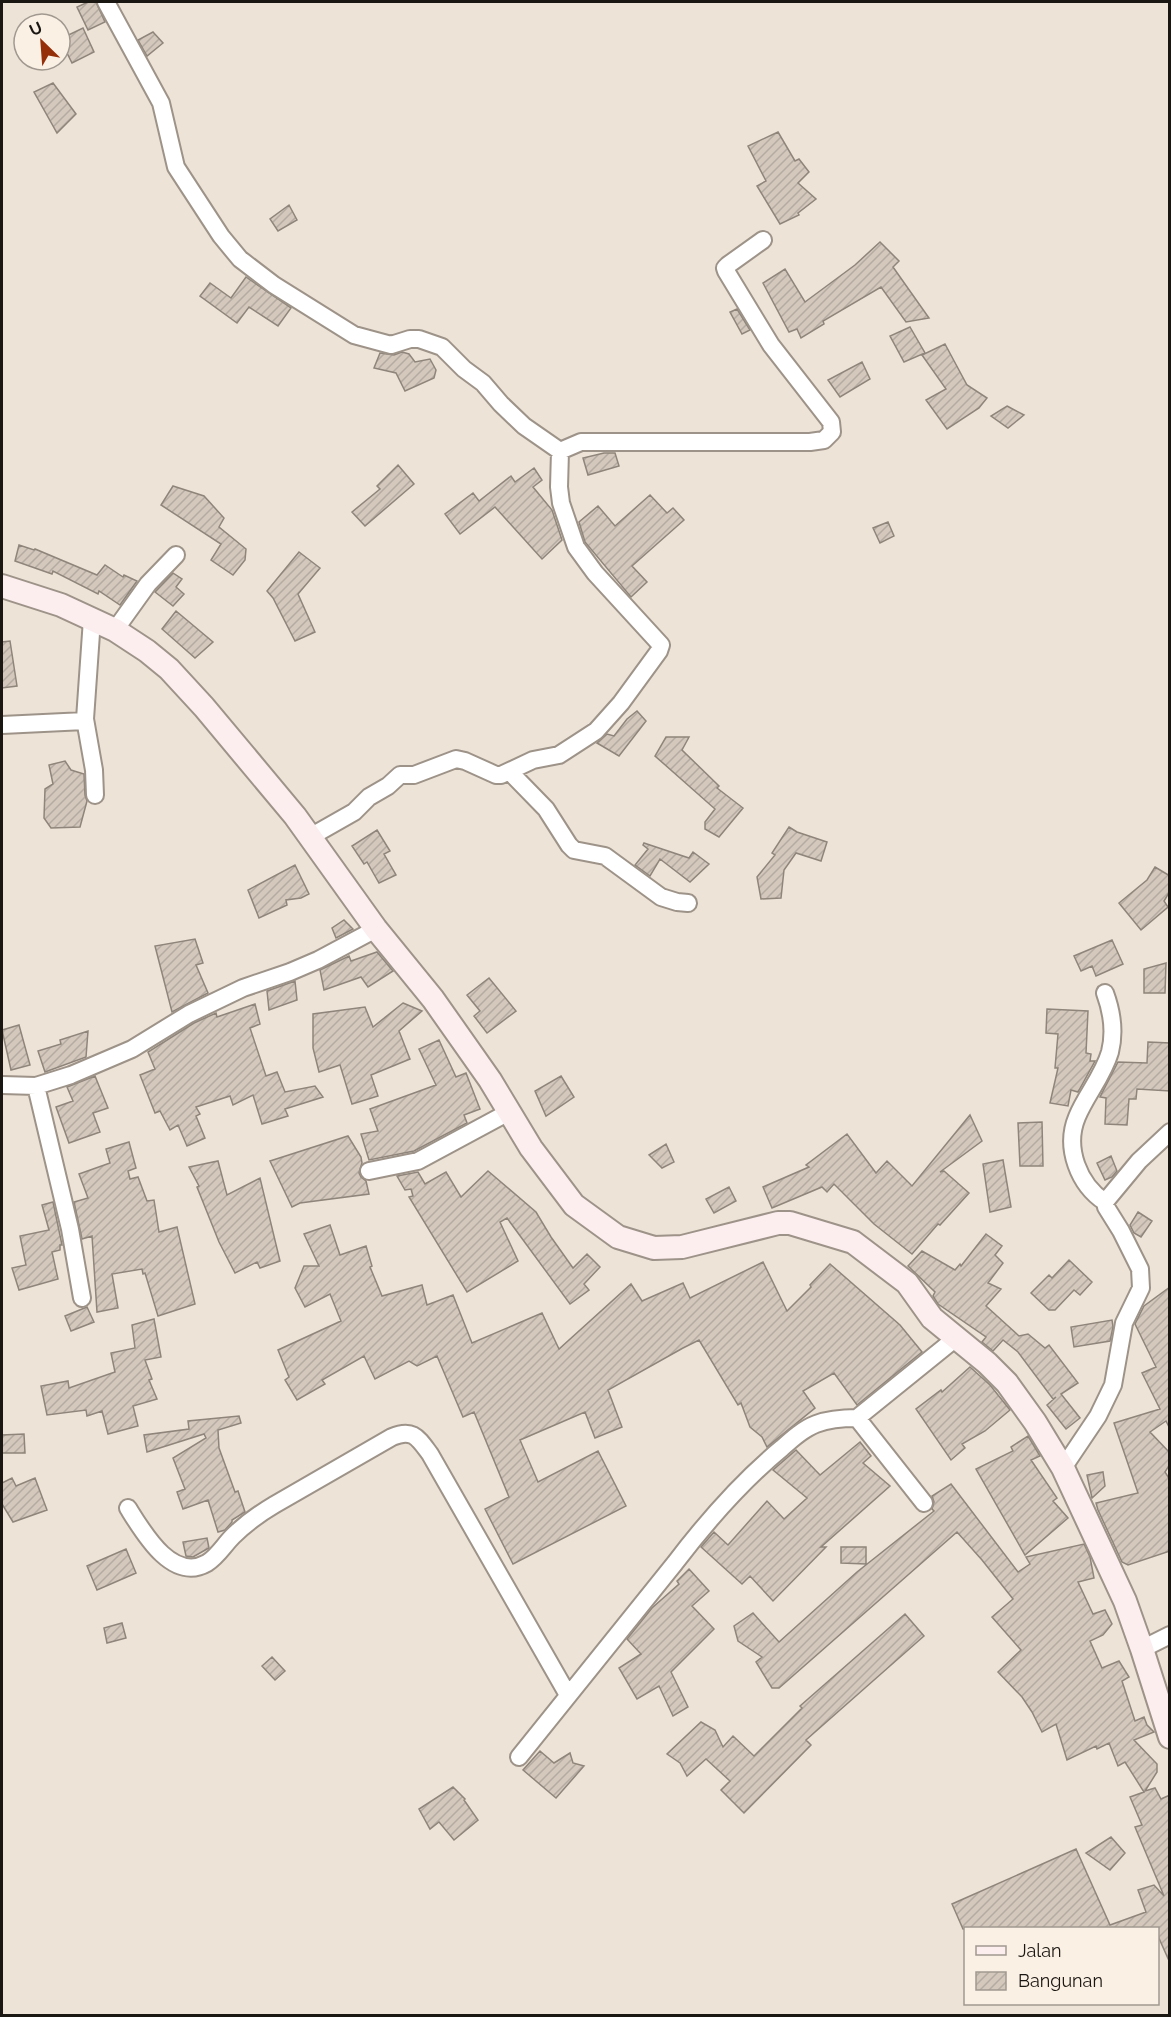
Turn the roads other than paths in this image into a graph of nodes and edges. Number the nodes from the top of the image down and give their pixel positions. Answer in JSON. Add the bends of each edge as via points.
{"nodes":[{"id":1,"x":106,"y":2,"type":"edge"},
{"id":2,"x":763,"y":240,"type":"dead end"},
{"id":3,"x":560,"y":451,"type":"junction"},
{"id":4,"x":176,"y":555,"type":"dead end"},
{"id":5,"x":2,"y":585,"type":"edge"},
{"id":6,"x":92,"y":619,"type":"junction"},
{"id":7,"x":115,"y":630,"type":"junction"},
{"id":8,"x":85,"y":721,"type":"junction"},
{"id":9,"x":2,"y":725,"type":"edge"},
{"id":10,"x":510,"y":772,"type":"junction"},
{"id":11,"x":95,"y":795,"type":"dead end"},
{"id":12,"x":310,"y":837,"type":"junction"},
{"id":13,"x":688,"y":903,"type":"dead end"},
{"id":14,"x":376,"y":929,"type":"junction"},
{"id":15,"x":1105,"y":993,"type":"dead end"},
{"id":16,"x":2,"y":1085,"type":"edge"},
{"id":17,"x":36,"y":1086,"type":"junction"},
{"id":18,"x":509,"y":1112,"type":"junction"},
{"id":19,"x":1170,"y":1132,"type":"edge"},
{"id":20,"x":369,"y":1171,"type":"dead end"},
{"id":21,"x":1105,"y":1202,"type":"junction"},
{"id":22,"x":82,"y":1298,"type":"dead end"},
{"id":23,"x":956,"y":1338,"type":"junction"},
{"id":24,"x":857,"y":1418,"type":"junction"},
{"id":25,"x":1063,"y":1468,"type":"junction"},
{"id":26,"x":924,"y":1503,"type":"dead end"},
{"id":27,"x":128,"y":1508,"type":"dead end"},
{"id":28,"x":1170,"y":1635,"type":"edge"},
{"id":29,"x":1142,"y":1648,"type":"junction"},
{"id":30,"x":568,"y":1695,"type":"junction"},
{"id":31,"x":1170,"y":1737,"type":"edge"},
{"id":32,"x":519,"y":1756,"type":"dead end"}],
"edges":[{"from":1,"to":3,"type":"street","via":[[162,103],[176,167],[240,259],[354,335],[391,345],[419,339],[442,347],[524,426]]},
{"from":2,"to":3,"type":"street","via":[[725,268],[771,345],[831,422],[832,432],[827,438],[810,442],[581,442]]},
{"from":3,"to":10,"type":"street","via":[[561,503],[576,547],[661,648],[596,731],[559,755],[533,760]]},
{"from":4,"to":7,"type":"street","via":[[148,584]]},
{"from":5,"to":6,"type":"main road"},
{"from":6,"to":7,"type":"main road"},
{"from":6,"to":8,"type":"street"},
{"from":7,"to":12,"type":"main road","via":[[169,669]]},
{"from":8,"to":9,"type":"street"},
{"from":8,"to":11,"type":"street"},
{"from":10,"to":12,"type":"street","via":[[496,775],[456,759],[400,776],[354,812]]},
{"from":10,"to":13,"type":"street","via":[[546,809],[574,850],[605,856],[661,897]]},
{"from":12,"to":14,"type":"main road"},
{"from":14,"to":17,"type":"street","via":[[318,960],[243,988],[189,1014],[132,1048]]},
{"from":14,"to":18,"type":"main road","via":[[433,999]]},
{"from":15,"to":21,"type":"street","via":[[1113,1026],[1110,1051],[1076,1118],[1072,1141],[1085,1184]]},
{"from":16,"to":17,"type":"street"},
{"from":17,"to":22,"type":"street"},
{"from":18,"to":20,"type":"street","via":[[418,1161]]},
{"from":18,"to":23,"type":"main road","via":[[574,1205],[618,1237],[668,1249],[778,1223],[802,1226],[853,1242],[908,1283],[932,1318]]},
{"from":19,"to":21,"type":"street"},
{"from":21,"to":25,"type":"street","via":[[1140,1269],[1141,1287],[1124,1323],[1113,1385],[1098,1416]]},
{"from":23,"to":24,"type":"street"},
{"from":23,"to":25,"type":"main road","via":[[1007,1383]]},
{"from":24,"to":26,"type":"street"},
{"from":24,"to":30,"type":"street","via":[[815,1424],[748,1478],[700,1530]]},
{"from":25,"to":29,"type":"main road","via":[[1125,1601]]},
{"from":27,"to":30,"type":"street","via":[[149,1541],[164,1555],[180,1565],[198,1567],[209,1562],[234,1535],[274,1505],[392,1437],[401,1433],[416,1436]]},
{"from":28,"to":29,"type":"street"},
{"from":29,"to":31,"type":"main road"},
{"from":30,"to":32,"type":"street"}]}
